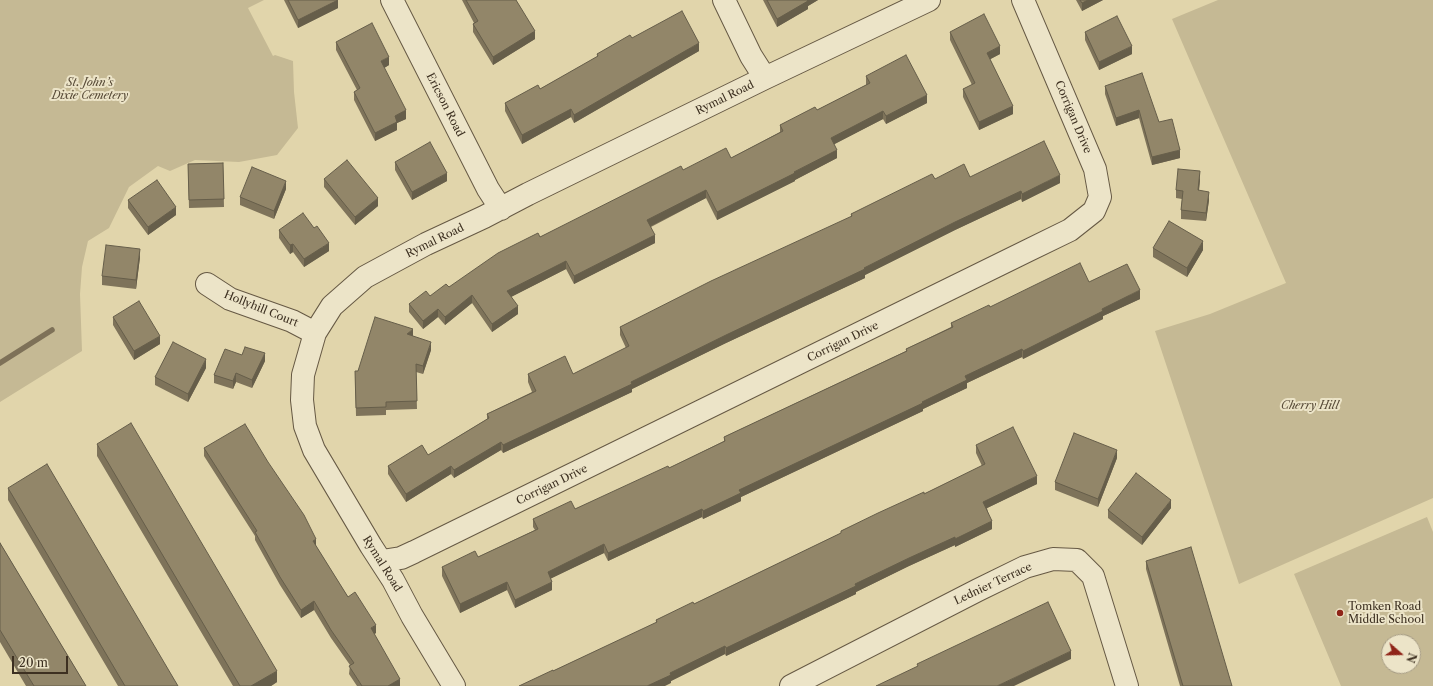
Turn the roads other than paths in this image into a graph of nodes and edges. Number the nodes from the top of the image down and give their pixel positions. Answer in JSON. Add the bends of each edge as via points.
{"nodes":[{"id":1,"x":392,"y":0,"type":"edge"},
{"id":2,"x":724,"y":0,"type":"edge"},
{"id":3,"x":929,"y":0,"type":"edge"},
{"id":4,"x":1023,"y":0,"type":"edge"},
{"id":5,"x":765,"y":78,"type":"junction"},
{"id":6,"x":500,"y":209,"type":"junction"},
{"id":7,"x":207,"y":284,"type":"dead end"},
{"id":8,"x":315,"y":332,"type":"junction"},
{"id":9,"x":382,"y":562,"type":"junction"},
{"id":10,"x":454,"y":686,"type":"edge"},
{"id":11,"x":791,"y":686,"type":"edge"},
{"id":12,"x":1127,"y":686,"type":"edge"}],
"edges":[{"from":1,"to":6,"type":"street","name":"Ericson Road"},
{"from":2,"to":5,"type":"street","via":[[751,56]]},
{"from":3,"to":5,"type":"street","name":"Rymal Road"},
{"from":4,"to":9,"type":"street","name":"Corrigan Drive","via":[[1095,170],[1100,197],[1094,211],[1070,230],[1027,252],[414,552]]},
{"from":5,"to":6,"type":"street","name":"Rymal Road"},
{"from":6,"to":8,"type":"street","name":"Rymal Road","via":[[364,277],[332,306]]},
{"from":7,"to":8,"type":"street","name":"Hollyhill Court","via":[[230,299]]},
{"from":8,"to":9,"type":"street","name":"Rymal Road","via":[[303,375],[305,426],[314,450]]},
{"from":9,"to":10,"type":"street","name":"Rymal Road"},
{"from":11,"to":12,"type":"street","name":"Lednier Terrace","via":[[1025,567],[1053,559],[1077,560],[1093,576]]}]}
